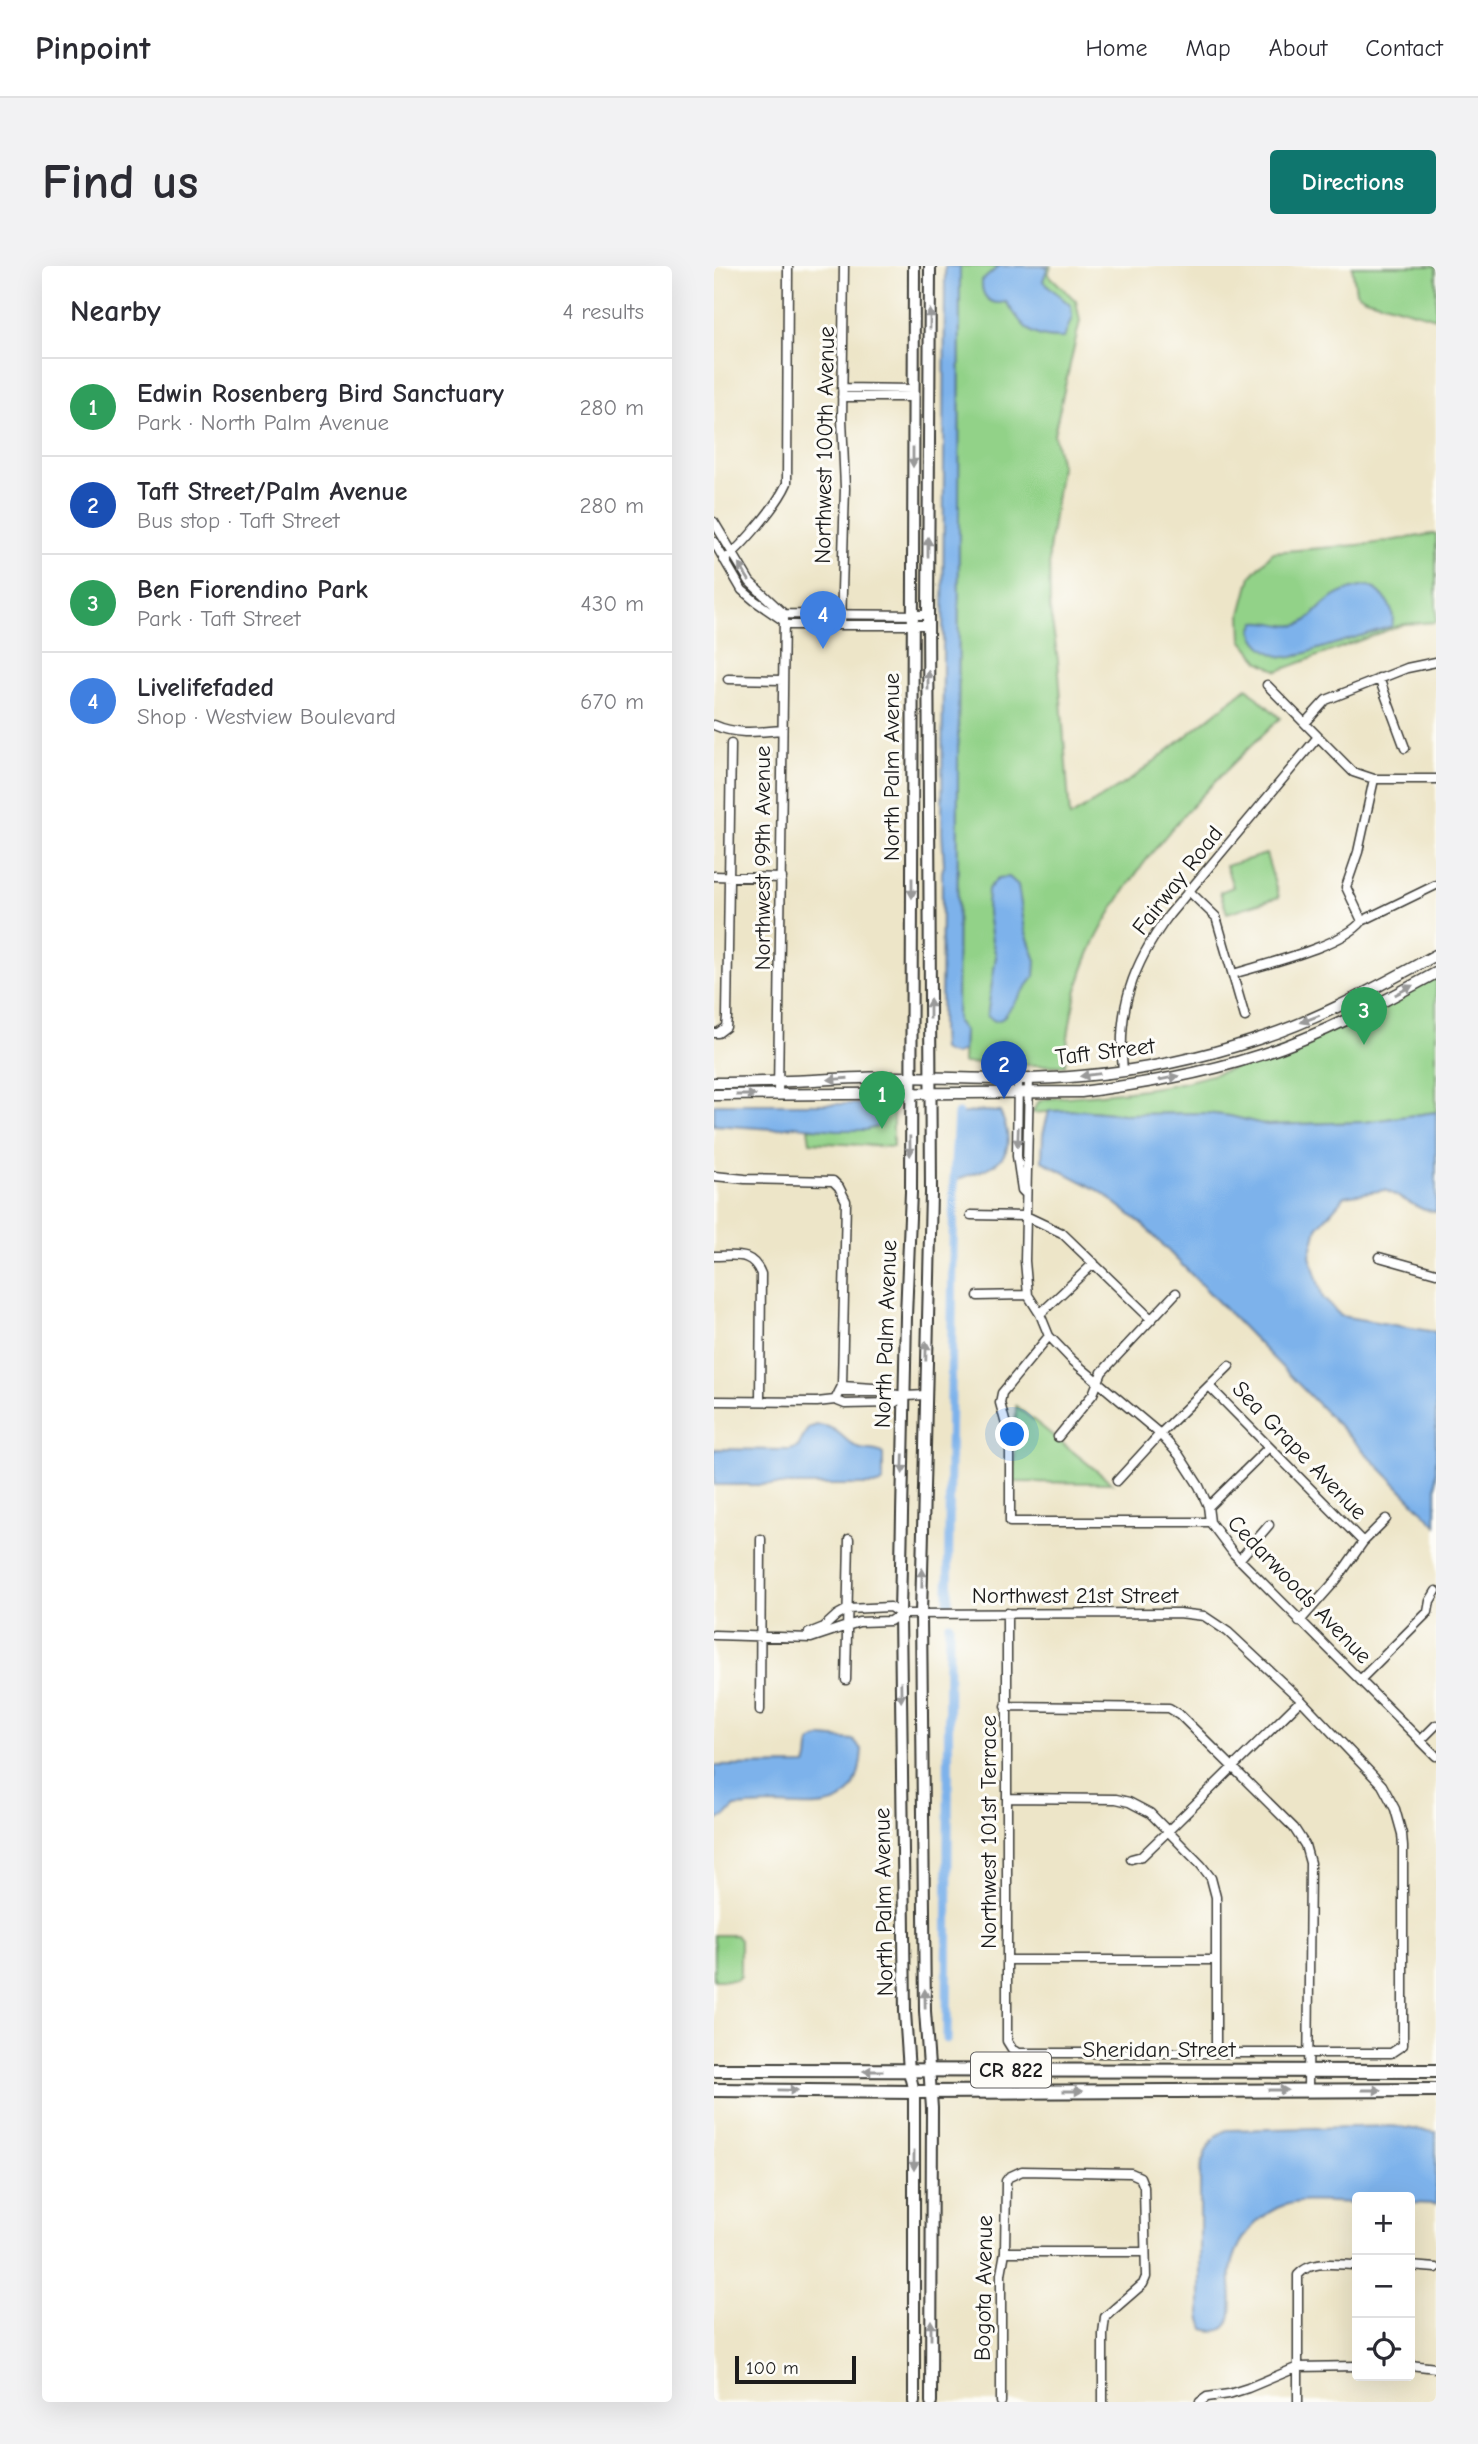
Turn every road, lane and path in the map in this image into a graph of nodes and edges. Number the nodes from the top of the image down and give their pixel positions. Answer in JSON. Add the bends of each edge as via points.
{"nodes":[{"id":1,"x":788,"y":266,"type":"edge"},
{"id":2,"x":844,"y":266,"type":"edge"},
{"id":3,"x":914,"y":266,"type":"edge"},
{"id":4,"x":930,"y":266,"type":"edge"},
{"id":5,"x":842,"y":392,"type":"junction"},
{"id":6,"x":913,"y":393,"type":"junction"},
{"id":7,"x":714,"y":522,"type":"edge"},
{"id":8,"x":714,"y":542,"type":"edge"},
{"id":9,"x":732,"y":553,"type":"junction"},
{"id":10,"x":724,"y":559,"type":"junction"},
{"id":11,"x":784,"y":620,"type":"junction"},
{"id":12,"x":842,"y":620,"type":"junction"},
{"id":13,"x":912,"y":620,"type":"junction"},
{"id":14,"x":928,"y":620,"type":"junction"},
{"id":15,"x":1436,"y":662,"type":"edge"},
{"id":16,"x":1379,"y":678,"type":"junction"},
{"id":17,"x":728,"y":679,"type":"dead end"},
{"id":18,"x":783,"y":680,"type":"junction"},
{"id":19,"x":1267,"y":685,"type":"dead end"},
{"id":20,"x":1305,"y":723,"type":"junction"},
{"id":21,"x":714,"y":725,"type":"edge"},
{"id":22,"x":782,"y":730,"type":"junction"},
{"id":23,"x":1317,"y":738,"type":"junction"},
{"id":24,"x":731,"y":744,"type":"dead end"},
{"id":25,"x":1405,"y":748,"type":"dead end"},
{"id":26,"x":912,"y":771,"type":"junction"},
{"id":27,"x":928,"y":771,"type":"junction"},
{"id":28,"x":1374,"y":779,"type":"junction"},
{"id":29,"x":1436,"y":779,"type":"edge"},
{"id":30,"x":714,"y":876,"type":"edge"},
{"id":31,"x":729,"y":876,"type":"junction"},
{"id":32,"x":782,"y":878,"type":"junction"},
{"id":33,"x":1436,"y":885,"type":"edge"},
{"id":34,"x":1190,"y":892,"type":"junction"},
{"id":35,"x":1362,"y":920,"type":"junction"},
{"id":36,"x":1436,"y":955,"type":"edge"},
{"id":37,"x":1436,"y":973,"type":"edge"},
{"id":38,"x":1233,"y":974,"type":"junction"},
{"id":39,"x":1245,"y":1017,"type":"dead end"},
{"id":40,"x":714,"y":1033,"type":"edge"},
{"id":41,"x":1123,"y":1071,"type":"junction"},
{"id":42,"x":911,"y":1077,"type":"junction"},
{"id":43,"x":931,"y":1077,"type":"junction"},
{"id":44,"x":1024,"y":1077,"type":"junction"},
{"id":45,"x":714,"y":1083,"type":"edge"},
{"id":46,"x":779,"y":1083,"type":"junction"},
{"id":47,"x":911,"y":1093,"type":"junction"},
{"id":48,"x":1017,"y":1093,"type":"junction"},
{"id":49,"x":1030,"y":1093,"type":"junction"},
{"id":50,"x":931,"y":1094,"type":"junction"},
{"id":51,"x":714,"y":1095,"type":"edge"},
{"id":52,"x":778,"y":1095,"type":"junction"},
{"id":53,"x":714,"y":1176,"type":"edge"},
{"id":54,"x":1027,"y":1195,"type":"junction"},
{"id":55,"x":971,"y":1216,"type":"dead end"},
{"id":56,"x":1026,"y":1216,"type":"junction"},
{"id":57,"x":714,"y":1256,"type":"edge"},
{"id":58,"x":1380,"y":1257,"type":"dead end"},
{"id":59,"x":1094,"y":1263,"type":"junction"},
{"id":60,"x":1436,"y":1273,"type":"edge"},
{"id":61,"x":1176,"y":1293,"type":"dead end"},
{"id":62,"x":1028,"y":1295,"type":"junction"},
{"id":63,"x":978,"y":1296,"type":"dead end"},
{"id":64,"x":1040,"y":1314,"type":"junction"},
{"id":65,"x":1150,"y":1318,"type":"junction"},
{"id":66,"x":1049,"y":1335,"type":"junction"},
{"id":67,"x":1229,"y":1366,"type":"dead end"},
{"id":68,"x":1099,"y":1381,"type":"junction"},
{"id":69,"x":1209,"y":1386,"type":"junction"},
{"id":70,"x":839,"y":1392,"type":"junction"},
{"id":71,"x":926,"y":1395,"type":"junction"},
{"id":72,"x":905,"y":1396,"type":"junction"},
{"id":73,"x":714,"y":1401,"type":"edge"},
{"id":74,"x":760,"y":1401,"type":"junction"},
{"id":75,"x":1160,"y":1434,"type":"junction"},
{"id":76,"x":1058,"y":1437,"type":"dead end"},
{"id":77,"x":1269,"y":1447,"type":"junction"},
{"id":78,"x":1117,"y":1481,"type":"dead end"},
{"id":79,"x":1208,"y":1507,"type":"junction"},
{"id":80,"x":1386,"y":1519,"type":"dead end"},
{"id":81,"x":1210,"y":1522,"type":"junction"},
{"id":82,"x":1269,"y":1525,"type":"dead end"},
{"id":83,"x":761,"y":1539,"type":"dead end"},
{"id":84,"x":849,"y":1539,"type":"dead end"},
{"id":85,"x":1363,"y":1542,"type":"junction"},
{"id":86,"x":1239,"y":1560,"type":"junction"},
{"id":87,"x":1436,"y":1591,"type":"edge"},
{"id":88,"x":862,"y":1607,"type":"junction"},
{"id":89,"x":848,"y":1609,"type":"junction"},
{"id":90,"x":1428,"y":1612,"type":"junction"},
{"id":91,"x":1007,"y":1613,"type":"junction"},
{"id":92,"x":900,"y":1614,"type":"junction"},
{"id":93,"x":921,"y":1615,"type":"junction"},
{"id":94,"x":1436,"y":1618,"type":"edge"},
{"id":95,"x":862,"y":1622,"type":"junction"},
{"id":96,"x":1299,"y":1622,"type":"junction"},
{"id":97,"x":847,"y":1625,"type":"junction"},
{"id":98,"x":762,"y":1634,"type":"junction"},
{"id":99,"x":714,"y":1635,"type":"edge"},
{"id":100,"x":790,"y":1635,"type":"junction"},
{"id":101,"x":1361,"y":1679,"type":"junction"},
{"id":102,"x":846,"y":1680,"type":"dead end"},
{"id":103,"x":1301,"y":1700,"type":"junction"},
{"id":104,"x":1006,"y":1706,"type":"junction"},
{"id":105,"x":760,"y":1710,"type":"dead end"},
{"id":106,"x":1436,"y":1725,"type":"edge"},
{"id":107,"x":1420,"y":1741,"type":"junction"},
{"id":108,"x":1436,"y":1756,"type":"edge"},
{"id":109,"x":1232,"y":1766,"type":"junction"},
{"id":110,"x":1007,"y":1798,"type":"junction"},
{"id":111,"x":1167,"y":1832,"type":"junction"},
{"id":112,"x":1131,"y":1858,"type":"dead end"},
{"id":113,"x":1007,"y":1960,"type":"junction"},
{"id":114,"x":1216,"y":1960,"type":"junction"},
{"id":115,"x":1216,"y":2051,"type":"junction"},
{"id":116,"x":1309,"y":2052,"type":"junction"},
{"id":117,"x":714,"y":2070,"type":"edge"},
{"id":118,"x":929,"y":2070,"type":"junction"},
{"id":119,"x":909,"y":2071,"type":"junction"},
{"id":120,"x":1309,"y":2071,"type":"junction"},
{"id":121,"x":1436,"y":2071,"type":"edge"},
{"id":122,"x":714,"y":2090,"type":"edge"},
{"id":123,"x":1308,"y":2090,"type":"junction"},
{"id":124,"x":1436,"y":2090,"type":"edge"},
{"id":125,"x":914,"y":2092,"type":"junction"},
{"id":126,"x":931,"y":2092,"type":"junction"},
{"id":127,"x":1005,"y":2252,"type":"junction"},
{"id":128,"x":1145,"y":2252,"type":"junction"},
{"id":129,"x":1352,"y":2265,"type":"edge"},
{"id":130,"x":1415,"y":2266,"type":"edge"},
{"id":131,"x":1436,"y":2267,"type":"edge"},
{"id":132,"x":1352,"y":2366,"type":"edge"},
{"id":133,"x":1415,"y":2366,"type":"edge"},
{"id":134,"x":1298,"y":2367,"type":"junction"},
{"id":135,"x":1436,"y":2368,"type":"edge"},
{"id":136,"x":914,"y":2402,"type":"edge"},
{"id":137,"x":931,"y":2402,"type":"edge"},
{"id":138,"x":1001,"y":2402,"type":"edge"},
{"id":139,"x":1103,"y":2402,"type":"edge"},
{"id":140,"x":1200,"y":2402,"type":"edge"},
{"id":141,"x":1298,"y":2402,"type":"edge"}],
"edges":[{"from":1,"to":9,"type":"street","via":[[787,483]]},
{"from":2,"to":5,"type":"street","name":"Northwest 100th Avenue"},
{"from":3,"to":6,"type":"main road","name":"North Palm Avenue"},
{"from":14,"to":4,"type":"main road","name":"North Palm Avenue","one_way":true},
{"from":5,"to":6,"type":"street"},
{"from":5,"to":12,"type":"street","name":"Northwest 100th Avenue"},
{"from":6,"to":13,"type":"main road","name":"North Palm Avenue","one_way":true},
{"from":7,"to":9,"type":"street"},
{"from":8,"to":10,"type":"street"},
{"from":9,"to":10,"type":"street"},
{"from":11,"to":9,"type":"street","one_way":true,"via":[[772,600],[750,582]]},
{"from":10,"to":11,"type":"street","via":[[743,590]]},
{"from":11,"to":12,"type":"street"},
{"from":11,"to":18,"type":"street","name":"Northwest 99th Avenue"},
{"from":12,"to":13,"type":"street"},
{"from":13,"to":14,"type":"street"},
{"from":13,"to":26,"type":"main road","name":"North Palm Avenue"},
{"from":27,"to":14,"type":"main road","name":"North Palm Avenue","one_way":true},
{"from":15,"to":16,"type":"street"},
{"from":16,"to":20,"type":"street","via":[[1326,700]]},
{"from":16,"to":25,"type":"street"},
{"from":17,"to":18,"type":"street"},
{"from":18,"to":22,"type":"street","name":"Northwest 99th Avenue"},
{"from":19,"to":20,"type":"street"},
{"from":20,"to":23,"type":"street"},
{"from":21,"to":22,"type":"street","via":[[738,732]]},
{"from":22,"to":32,"type":"street","name":"Northwest 99th Avenue"},
{"from":23,"to":28,"type":"street","via":[[1353,772]]},
{"from":23,"to":34,"type":"street","name":"Fairway Road"},
{"from":24,"to":31,"type":"street"},
{"from":26,"to":27,"type":"street"},
{"from":26,"to":42,"type":"main road","name":"North Palm Avenue","one_way":true},
{"from":43,"to":27,"type":"main road","name":"North Palm Avenue","one_way":true},
{"from":28,"to":29,"type":"street"},
{"from":28,"to":35,"type":"street","via":[[1359,852],[1346,887]]},
{"from":30,"to":31,"type":"street"},
{"from":31,"to":32,"type":"street"},
{"from":31,"to":40,"type":"street","via":[[726,1027]]},
{"from":32,"to":46,"type":"street","name":"Northwest 99th Avenue"},
{"from":33,"to":35,"type":"street"},
{"from":34,"to":38,"type":"street","via":[[1216,917]]},
{"from":34,"to":41,"type":"street","name":"Fairway Road","via":[[1147,944],[1133,978],[1120,1042]]},
{"from":35,"to":38,"type":"street","via":[[1335,940]]},
{"from":36,"to":41,"type":"street","name":"Taft Street","one_way":true,"via":[[1323,1014],[1259,1039]]},
{"from":49,"to":37,"type":"street","name":"Taft Street","one_way":true,"via":[[1130,1086],[1260,1055],[1330,1028]]},
{"from":38,"to":39,"type":"street"},
{"from":41,"to":44,"type":"street","name":"Taft Street","one_way":true},
{"from":42,"to":43,"type":"street","name":"Taft Street"},
{"from":42,"to":46,"type":"street","name":"Taft Street","one_way":true},
{"from":42,"to":47,"type":"main road","name":"North Palm Avenue"},
{"from":43,"to":44,"type":"street","name":"Taft Street"},
{"from":43,"to":50,"type":"main road","name":"North Palm Avenue"},
{"from":44,"to":48,"type":"street","name":"Cedarwoods Avenue"},
{"from":44,"to":49,"type":"street","name":"Cedarwoods Avenue"},
{"from":45,"to":46,"type":"street","name":"Taft Street"},
{"from":46,"to":52,"type":"street","name":"Northwest 99th Avenue"},
{"from":47,"to":50,"type":"street","name":"Taft Street"},
{"from":47,"to":52,"type":"street","name":"Taft Street"},
{"from":47,"to":72,"type":"main road","name":"North Palm Avenue","one_way":true},
{"from":48,"to":49,"type":"street","name":"Taft Street"},
{"from":48,"to":50,"type":"street","name":"Taft Street"},
{"from":48,"to":54,"type":"street","name":"Cedarwoods Avenue","one_way":true,"via":[[1017,1156]]},
{"from":49,"to":54,"type":"street","name":"Cedarwoods Avenue"},
{"from":71,"to":50,"type":"main road","name":"North Palm Avenue","one_way":true},
{"from":51,"to":52,"type":"street","name":"Taft Street","one_way":true},
{"from":53,"to":70,"type":"street","via":[[833,1181],[839,1187],[846,1201]]},
{"from":54,"to":56,"type":"street","name":"Cedarwoods Avenue"},
{"from":55,"to":56,"type":"street"},
{"from":56,"to":59,"type":"street","via":[[1062,1233]]},
{"from":56,"to":62,"type":"street","name":"Cedarwoods Avenue"},
{"from":57,"to":74,"type":"street","via":[[748,1256],[761,1274]]},
{"from":58,"to":60,"type":"street"},
{"from":59,"to":64,"type":"street"},
{"from":59,"to":65,"type":"street"},
{"from":61,"to":65,"type":"street"},
{"from":62,"to":63,"type":"street"},
{"from":62,"to":64,"type":"street","name":"Cedarwoods Avenue"},
{"from":64,"to":66,"type":"street","name":"Cedarwoods Avenue"},
{"from":65,"to":68,"type":"street"},
{"from":66,"to":68,"type":"street","name":"Cedarwoods Avenue"},
{"from":66,"to":81,"type":"street","via":[[1002,1393],[1000,1403],[1010,1439],[1010,1522]]},
{"from":67,"to":69,"type":"street"},
{"from":68,"to":75,"type":"street","name":"Cedarwoods Avenue"},
{"from":68,"to":76,"type":"street"},
{"from":69,"to":75,"type":"street"},
{"from":69,"to":77,"type":"street","name":"Sea Grape Avenue"},
{"from":70,"to":72,"type":"street","via":[[877,1389]]},
{"from":70,"to":72,"type":"street","via":[[845,1404],[894,1403]]},
{"from":70,"to":74,"type":"street","via":[[817,1402]]},
{"from":71,"to":72,"type":"street"},
{"from":93,"to":71,"type":"main road","name":"North Palm Avenue","one_way":true},
{"from":72,"to":92,"type":"main road","name":"North Palm Avenue","one_way":true},
{"from":73,"to":74,"type":"street"},
{"from":75,"to":78,"type":"street"},
{"from":75,"to":79,"type":"street","name":"Cedarwoods Avenue","via":[[1179,1455]]},
{"from":77,"to":79,"type":"street"},
{"from":77,"to":85,"type":"street","name":"Sea Grape Avenue"},
{"from":79,"to":81,"type":"street","name":"Cedarwoods Avenue"},
{"from":80,"to":85,"type":"street"},
{"from":81,"to":86,"type":"street","name":"Cedarwoods Avenue"},
{"from":82,"to":86,"type":"street"},
{"from":83,"to":98,"type":"street"},
{"from":84,"to":89,"type":"street"},
{"from":85,"to":96,"type":"street"},
{"from":86,"to":96,"type":"street","name":"Cedarwoods Avenue"},
{"from":87,"to":90,"type":"street"},
{"from":88,"to":89,"type":"street","name":"Northwest 21st Street"},
{"from":88,"to":92,"type":"street","name":"Northwest 21st Street","via":[[890,1607]]},
{"from":88,"to":95,"type":"street"},
{"from":89,"to":97,"type":"street"},
{"from":89,"to":100,"type":"street","name":"Northwest 21st Street","via":[[818,1631]]},
{"from":90,"to":94,"type":"street"},
{"from":90,"to":101,"type":"street"},
{"from":91,"to":93,"type":"street","name":"Northwest 21st Street"},
{"from":91,"to":103,"type":"street","name":"Northwest 21st Street","via":[[1203,1616],[1228,1632]]},
{"from":91,"to":104,"type":"street","name":"Northwest 101st Terrace"},
{"from":92,"to":93,"type":"street","name":"Northwest 21st Street"},
{"from":92,"to":95,"type":"street","name":"Northwest 21st Street","via":[[890,1621]]},
{"from":92,"to":119,"type":"main road","name":"North Palm Avenue","one_way":true},
{"from":118,"to":93,"type":"main road","name":"North Palm Avenue","one_way":true},
{"from":95,"to":97,"type":"street","name":"Northwest 21st Street"},
{"from":96,"to":101,"type":"street","name":"Cedarwoods Avenue"},
{"from":97,"to":100,"type":"street","name":"Northwest 21st Street","via":[[811,1638]]},
{"from":97,"to":102,"type":"street"},
{"from":98,"to":99,"type":"street","name":"Northwest 21st Street"},
{"from":98,"to":100,"type":"street","name":"Northwest 21st Street"},
{"from":98,"to":105,"type":"street"},
{"from":101,"to":107,"type":"street","name":"Cedarwoods Avenue"},
{"from":103,"to":109,"type":"street"},
{"from":103,"to":116,"type":"street","name":"Northwest 21st Street","via":[[1382,1785],[1402,1834],[1403,2045],[1391,2053]]},
{"from":104,"to":109,"type":"street","via":[[1168,1708]]},
{"from":104,"to":110,"type":"street","name":"Northwest 101st Terrace"},
{"from":106,"to":107,"type":"street"},
{"from":107,"to":108,"type":"street","name":"Cedarwoods Avenue"},
{"from":109,"to":111,"type":"street"},
{"from":109,"to":116,"type":"street","via":[[1294,1828],[1310,1863]]},
{"from":110,"to":111,"type":"street","via":[[1116,1799],[1150,1813]]},
{"from":110,"to":113,"type":"street","name":"Northwest 101st Terrace"},
{"from":111,"to":112,"type":"street","via":[[1142,1856]]},
{"from":111,"to":114,"type":"street","via":[[1211,1878],[1216,1897]]},
{"from":113,"to":114,"type":"street"},
{"from":113,"to":115,"type":"street","name":"Northwest 101st Terrace","via":[[1007,2041],[1018,2053]]},
{"from":114,"to":115,"type":"street"},
{"from":115,"to":116,"type":"street"},
{"from":116,"to":120,"type":"street"},
{"from":119,"to":117,"type":"main road","name":"Sheridan Street","number":"CR 822","one_way":true},
{"from":118,"to":119,"type":"main road","name":"Sheridan Street","number":"CR 822"},
{"from":118,"to":120,"type":"main road","name":"Sheridan Street","number":"CR 822"},
{"from":118,"to":126,"type":"main road","name":"North Palm Avenue"},
{"from":119,"to":125,"type":"main road","name":"North Palm Avenue"},
{"from":120,"to":121,"type":"main road","name":"Sheridan Street","number":"CR 822"},
{"from":120,"to":123,"type":"street"},
{"from":122,"to":125,"type":"main road","name":"Sheridan Street","number":"CR 822","one_way":true},
{"from":123,"to":124,"type":"main road","name":"Sheridan Street","number":"CR 822","one_way":true},
{"from":126,"to":123,"type":"main road","name":"Sheridan Street","number":"CR 822","one_way":true},
{"from":125,"to":126,"type":"main road","name":"Sheridan Street","number":"CR 822"},
{"from":125,"to":136,"type":"main road","name":"North Palm Avenue","one_way":true},
{"from":137,"to":126,"type":"main road","name":"North Palm Avenue","one_way":true},
{"from":127,"to":128,"type":"street"},
{"from":127,"to":128,"type":"street","name":"Bogota Avenue","via":[[1004,2186],[1009,2177],[1022,2171],[1140,2177]]},
{"from":127,"to":138,"type":"street","name":"Bogota Avenue"},
{"from":128,"to":139,"type":"street","via":[[1143,2284],[1109,2313],[1103,2325]]},
{"from":129,"to":134,"type":"street","via":[[1312,2265],[1298,2275]]},
{"from":130,"to":131,"type":"street"},
{"from":132,"to":134,"type":"street"},
{"from":133,"to":135,"type":"street"},
{"from":134,"to":140,"type":"street"},
{"from":134,"to":141,"type":"street"}]}
